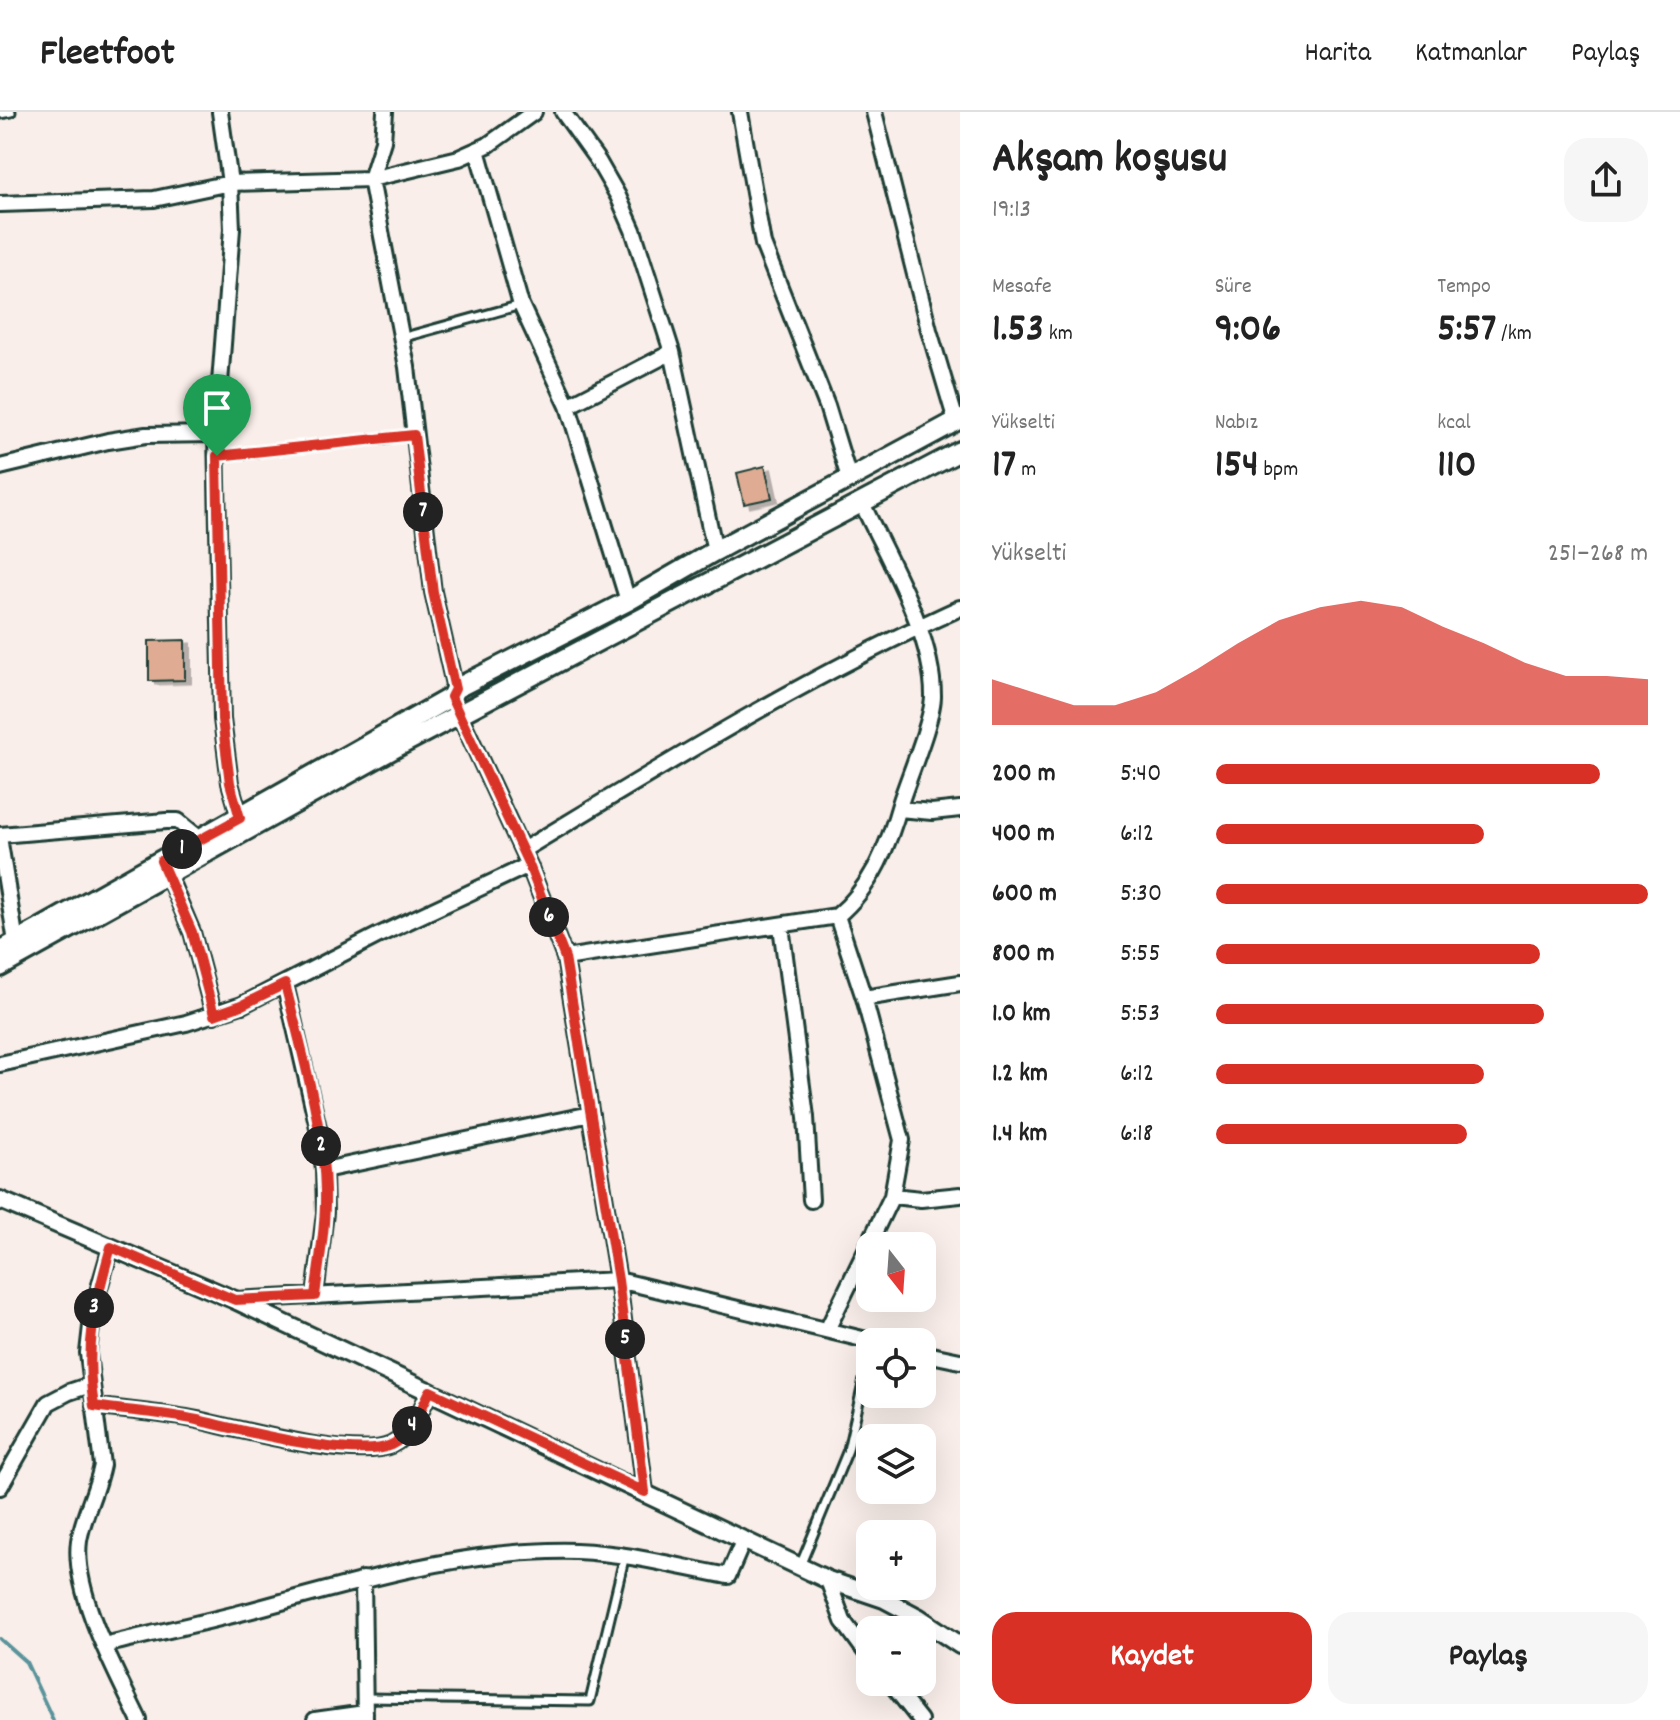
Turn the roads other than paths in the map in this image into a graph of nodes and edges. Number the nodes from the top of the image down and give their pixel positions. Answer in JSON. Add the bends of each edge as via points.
{"nodes":[{"id":1,"x":11,"y":112,"type":"edge"},
{"id":2,"x":220,"y":112,"type":"edge"},
{"id":3,"x":385,"y":112,"type":"edge"},
{"id":4,"x":534,"y":112,"type":"edge"},
{"id":5,"x":563,"y":112,"type":"edge"},
{"id":6,"x":740,"y":112,"type":"edge"},
{"id":7,"x":874,"y":112,"type":"edge"},
{"id":8,"x":0,"y":114,"type":"edge"},
{"id":9,"x":477,"y":150,"type":"junction"},
{"id":10,"x":371,"y":179,"type":"junction"},
{"id":11,"x":230,"y":183,"type":"junction"},
{"id":12,"x":0,"y":204,"type":"edge"},
{"id":13,"x":521,"y":305,"type":"junction"},
{"id":14,"x":401,"y":338,"type":"junction"},
{"id":15,"x":672,"y":352,"type":"junction"},
{"id":16,"x":568,"y":406,"type":"junction"},
{"id":17,"x":958,"y":420,"type":"edge"},
{"id":18,"x":216,"y":434,"type":"junction"},
{"id":19,"x":414,"y":435,"type":"junction"},
{"id":20,"x":960,"y":451,"type":"edge"},
{"id":21,"x":217,"y":456,"type":"junction"},
{"id":22,"x":0,"y":467,"type":"edge"},
{"id":23,"x":849,"y":478,"type":"junction"},
{"id":24,"x":862,"y":503,"type":"junction"},
{"id":25,"x":715,"y":551,"type":"junction"},
{"id":26,"x":628,"y":601,"type":"junction"},
{"id":27,"x":960,"y":608,"type":"edge"},
{"id":28,"x":919,"y":626,"type":"junction"},
{"id":29,"x":455,"y":700,"type":"junction"},
{"id":30,"x":899,"y":809,"type":"junction"},
{"id":31,"x":960,"y":809,"type":"edge"},
{"id":32,"x":240,"y":818,"type":"junction"},
{"id":33,"x":0,"y":835,"type":"edge"},
{"id":34,"x":200,"y":839,"type":"junction"},
{"id":35,"x":0,"y":843,"type":"edge"},
{"id":36,"x":523,"y":850,"type":"junction"},
{"id":37,"x":529,"y":865,"type":"junction"},
{"id":38,"x":164,"y":867,"type":"junction"},
{"id":39,"x":837,"y":916,"type":"junction"},
{"id":40,"x":781,"y":926,"type":"junction"},
{"id":41,"x":8,"y":946,"type":"edge"},
{"id":42,"x":565,"y":958,"type":"junction"},
{"id":43,"x":0,"y":967,"type":"edge"},
{"id":44,"x":960,"y":983,"type":"edge"},
{"id":45,"x":285,"y":984,"type":"junction"},
{"id":46,"x":864,"y":998,"type":"junction"},
{"id":47,"x":214,"y":1015,"type":"junction"},
{"id":48,"x":0,"y":1064,"type":"edge"},
{"id":49,"x":591,"y":1114,"type":"junction"},
{"id":50,"x":324,"y":1170,"type":"junction"},
{"id":51,"x":960,"y":1195,"type":"edge"},
{"id":52,"x":892,"y":1196,"type":"junction"},
{"id":53,"x":0,"y":1200,"type":"edge"},
{"id":54,"x":811,"y":1200,"type":"dead end"},
{"id":55,"x":111,"y":1247,"type":"junction"},
{"id":56,"x":618,"y":1280,"type":"junction"},
{"id":57,"x":315,"y":1296,"type":"junction"},
{"id":58,"x":235,"y":1300,"type":"junction"},
{"id":59,"x":827,"y":1330,"type":"junction"},
{"id":60,"x":856,"y":1338,"type":"edge"},
{"id":61,"x":936,"y":1356,"type":"edge"},
{"id":62,"x":960,"y":1361,"type":"edge"},
{"id":63,"x":90,"y":1385,"type":"junction"},
{"id":64,"x":430,"y":1391,"type":"junction"},
{"id":65,"x":94,"y":1406,"type":"junction"},
{"id":66,"x":858,"y":1408,"type":"edge"},
{"id":67,"x":0,"y":1487,"type":"edge"},
{"id":68,"x":645,"y":1492,"type":"junction"},
{"id":69,"x":744,"y":1539,"type":"junction"},
{"id":70,"x":625,"y":1555,"type":"junction"},
{"id":71,"x":800,"y":1566,"type":"junction"},
{"id":72,"x":363,"y":1579,"type":"junction"},
{"id":73,"x":828,"y":1580,"type":"junction"},
{"id":74,"x":856,"y":1639,"type":"edge"},
{"id":75,"x":104,"y":1645,"type":"junction"},
{"id":76,"x":960,"y":1645,"type":"edge"},
{"id":77,"x":901,"y":1696,"type":"edge"},
{"id":78,"x":365,"y":1711,"type":"edge"},
{"id":79,"x":139,"y":1720,"type":"edge"},
{"id":80,"x":315,"y":1720,"type":"edge"},
{"id":81,"x":920,"y":1720,"type":"edge"}],
"edges":[{"from":1,"to":8,"type":"lane"},
{"from":2,"to":11,"type":"street"},
{"from":3,"to":10,"type":"street"},
{"from":4,"to":9,"type":"street"},
{"from":5,"to":15,"type":"street","via":[[618,196]]},
{"from":6,"to":23,"type":"street","via":[[763,244],[827,406]]},
{"from":7,"to":17,"type":"street","via":[[929,330]]},
{"from":9,"to":10,"type":"street"},
{"from":9,"to":13,"type":"street"},
{"from":10,"to":11,"type":"street"},
{"from":10,"to":14,"type":"street"},
{"from":11,"to":12,"type":"street","via":[[154,199]]},
{"from":11,"to":18,"type":"street","via":[[232,229]]},
{"from":13,"to":14,"type":"lane"},
{"from":13,"to":16,"type":"street"},
{"from":14,"to":19,"type":"street"},
{"from":15,"to":16,"type":"street"},
{"from":15,"to":25,"type":"street"},
{"from":16,"to":26,"type":"street"},
{"from":17,"to":23,"type":"main road"},
{"from":18,"to":21,"type":"street"},
{"from":18,"to":22,"type":"street","via":[[146,435]]},
{"from":19,"to":21,"type":"lane"},
{"from":19,"to":29,"type":"street","via":[[433,592]]},
{"from":20,"to":24,"type":"main road"},
{"from":21,"to":32,"type":"street","via":[[222,719]]},
{"from":23,"to":25,"type":"main road"},
{"from":24,"to":28,"type":"street"},
{"from":24,"to":29,"type":"main road"},
{"from":25,"to":26,"type":"main road"},
{"from":26,"to":29,"type":"main road"},
{"from":27,"to":28,"type":"street"},
{"from":28,"to":30,"type":"street","via":[[933,698]]},
{"from":28,"to":36,"type":"street","via":[[791,691]]},
{"from":29,"to":32,"type":"main road"},
{"from":29,"to":36,"type":"street"},
{"from":29,"to":38,"type":"main road"},
{"from":30,"to":31,"type":"street"},
{"from":30,"to":39,"type":"street","via":[[868,882]]},
{"from":32,"to":34,"type":"main road"},
{"from":33,"to":34,"type":"street","via":[[178,821]]},
{"from":34,"to":38,"type":"main road"},
{"from":35,"to":41,"type":"street"},
{"from":36,"to":37,"type":"street"},
{"from":37,"to":42,"type":"street"},
{"from":37,"to":45,"type":"street"},
{"from":38,"to":41,"type":"main road"},
{"from":38,"to":43,"type":"main road"},
{"from":38,"to":47,"type":"street","via":[[192,932]]},
{"from":39,"to":40,"type":"street"},
{"from":39,"to":46,"type":"street"},
{"from":40,"to":42,"type":"street"},
{"from":40,"to":54,"type":"street","via":[[806,1117]]},
{"from":42,"to":49,"type":"street"},
{"from":44,"to":46,"type":"street"},
{"from":45,"to":47,"type":"street"},
{"from":45,"to":50,"type":"street"},
{"from":46,"to":52,"type":"street","via":[[902,1140]]},
{"from":47,"to":48,"type":"street"},
{"from":49,"to":50,"type":"street"},
{"from":49,"to":56,"type":"street"},
{"from":50,"to":57,"type":"street","via":[[325,1213]]},
{"from":51,"to":52,"type":"street"},
{"from":52,"to":59,"type":"street"},
{"from":53,"to":55,"type":"street"},
{"from":55,"to":58,"type":"street"},
{"from":55,"to":63,"type":"street","via":[[93,1309]]},
{"from":56,"to":57,"type":"street"},
{"from":56,"to":59,"type":"street"},
{"from":56,"to":68,"type":"street"},
{"from":57,"to":58,"type":"street"},
{"from":58,"to":64,"type":"street"},
{"from":59,"to":60,"type":"street"},
{"from":61,"to":62,"type":"street"},
{"from":63,"to":65,"type":"street"},
{"from":63,"to":67,"type":"street","via":[[48,1403]]},
{"from":64,"to":65,"type":"street","via":[[404,1436],[365,1451]]},
{"from":64,"to":68,"type":"street"},
{"from":65,"to":75,"type":"street","via":[[102,1465],[81,1528],[79,1563]]},
{"from":66,"to":71,"type":"lane","via":[[848,1450]]},
{"from":68,"to":69,"type":"street"},
{"from":69,"to":70,"type":"street","via":[[728,1576]]},
{"from":69,"to":71,"type":"street"},
{"from":70,"to":72,"type":"street","via":[[550,1550],[457,1560]]},
{"from":70,"to":78,"type":"lane","via":[[590,1701]]},
{"from":71,"to":73,"type":"street"},
{"from":72,"to":75,"type":"street"},
{"from":72,"to":78,"type":"street"},
{"from":73,"to":74,"type":"street","via":[[843,1621]]},
{"from":73,"to":76,"type":"street","via":[[884,1599]]},
{"from":75,"to":79,"type":"street"},
{"from":77,"to":81,"type":"street"},
{"from":78,"to":80,"type":"street"}]}
